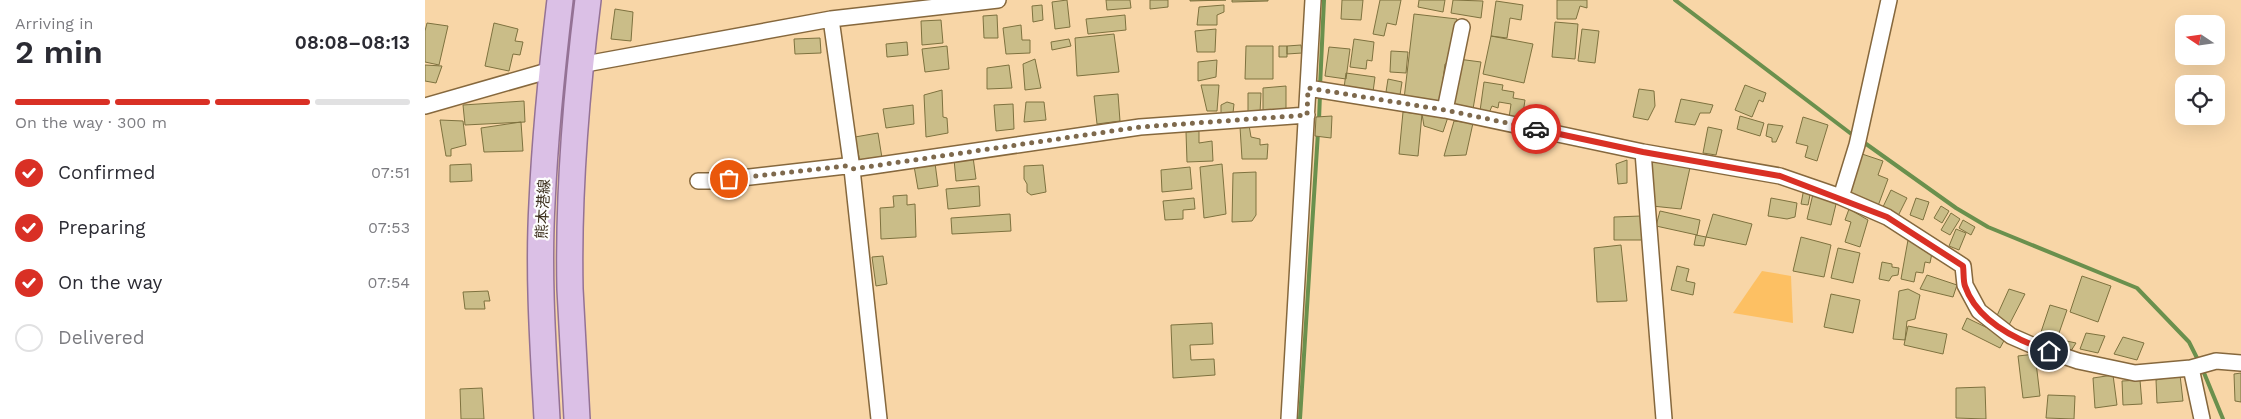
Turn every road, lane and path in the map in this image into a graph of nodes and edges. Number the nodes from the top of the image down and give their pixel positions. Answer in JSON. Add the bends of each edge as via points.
{"nodes":[{"id":1,"x":560,"y":0,"type":"edge"},
{"id":2,"x":588,"y":0,"type":"edge"},
{"id":3,"x":998,"y":0,"type":"edge"},
{"id":4,"x":1313,"y":0,"type":"edge"},
{"id":5,"x":1889,"y":0,"type":"edge"},
{"id":6,"x":831,"y":19,"type":"junction"},
{"id":7,"x":1462,"y":27,"type":"dead end"},
{"id":8,"x":580,"y":65,"type":"junction"},
{"id":9,"x":551,"y":70,"type":"junction"},
{"id":10,"x":1308,"y":88,"type":"junction"},
{"id":11,"x":425,"y":106,"type":"edge"},
{"id":12,"x":1445,"y":110,"type":"junction"},
{"id":13,"x":1307,"y":115,"type":"junction"},
{"id":14,"x":1643,"y":152,"type":"junction"},
{"id":15,"x":852,"y":169,"type":"junction"},
{"id":16,"x":698,"y":181,"type":"dead end"},
{"id":17,"x":1841,"y":197,"type":"junction"},
{"id":18,"x":2241,"y":363,"type":"edge"},
{"id":19,"x":2191,"y":368,"type":"junction"},
{"id":20,"x":547,"y":419,"type":"edge"},
{"id":21,"x":577,"y":419,"type":"edge"},
{"id":22,"x":879,"y":419,"type":"edge"},
{"id":23,"x":1289,"y":419,"type":"edge"},
{"id":24,"x":1664,"y":419,"type":"edge"},
{"id":25,"x":2202,"y":419,"type":"edge"}],
"edges":[{"from":1,"to":9,"type":"main road","name":"熊本港線"},
{"from":2,"to":8,"type":"main road","name":"熊本港線"},
{"from":3,"to":6,"type":"street"},
{"from":4,"to":10,"type":"street"},
{"from":5,"to":17,"type":"street"},
{"from":6,"to":8,"type":"street"},
{"from":6,"to":15,"type":"street"},
{"from":7,"to":12,"type":"street"},
{"from":8,"to":21,"type":"main road","name":"熊本港線","via":[[572,176],[570,288]]},
{"from":9,"to":11,"type":"street"},
{"from":9,"to":20,"type":"main road","name":"熊本港線","via":[[541,264]]},
{"from":10,"to":12,"type":"street"},
{"from":10,"to":13,"type":"street"},
{"from":12,"to":14,"type":"street"},
{"from":13,"to":15,"type":"street","via":[[1140,127]]},
{"from":13,"to":23,"type":"street"},
{"from":14,"to":17,"type":"street","via":[[1780,176]]},
{"from":14,"to":24,"type":"street"},
{"from":15,"to":16,"type":"street","via":[[846,166]]},
{"from":15,"to":22,"type":"street"},
{"from":17,"to":19,"type":"street","via":[[1887,217],[1963,266],[1965,286],[1979,311],[2011,336],[2078,361],[2135,373]]},
{"from":18,"to":19,"type":"street","via":[[2216,361]]},
{"from":19,"to":25,"type":"street"}]}
